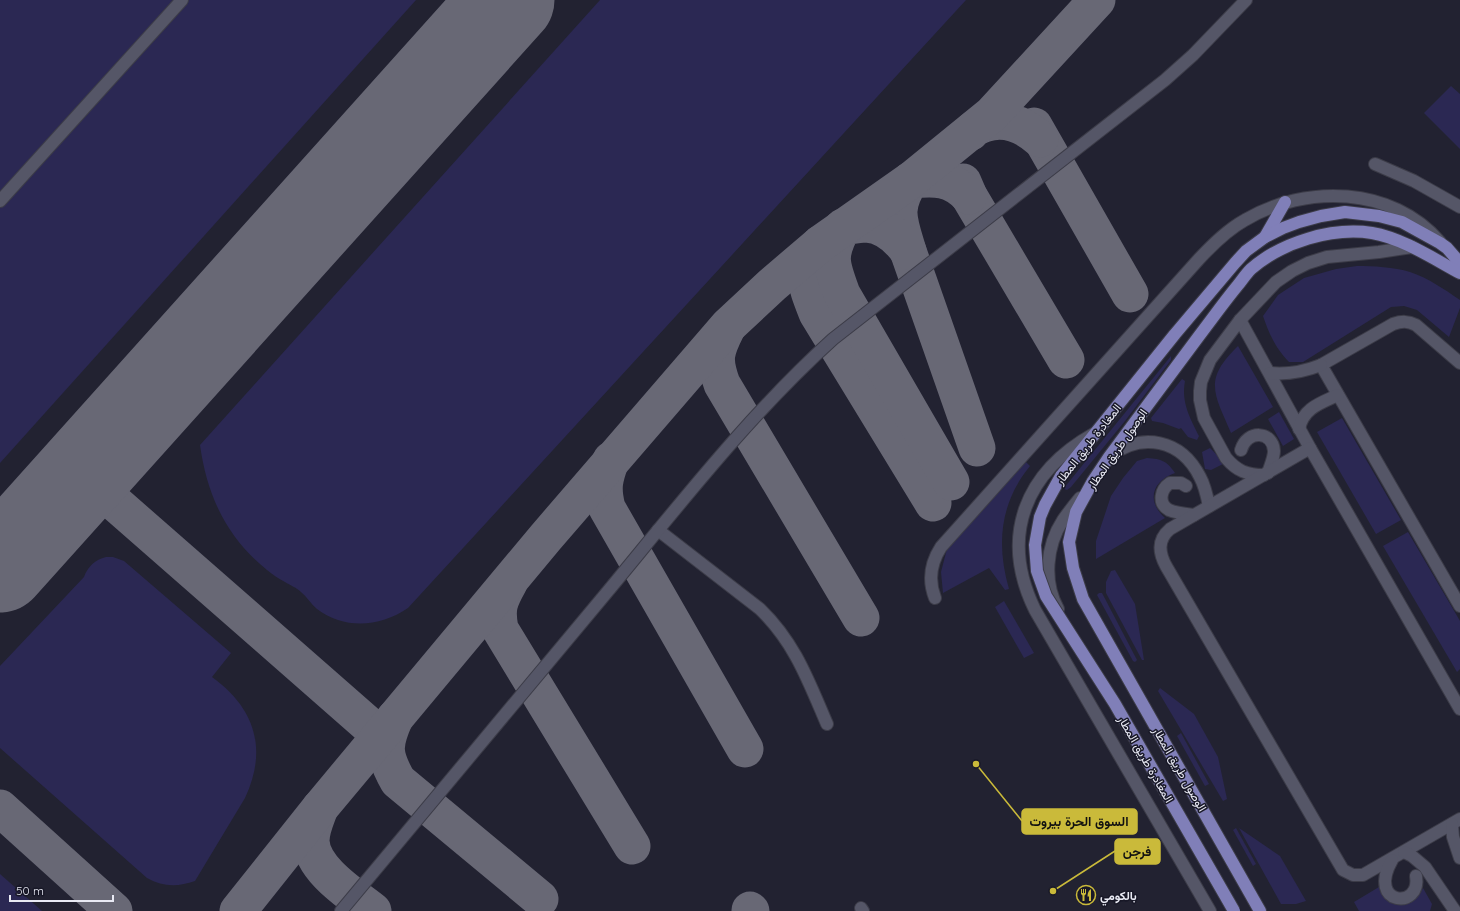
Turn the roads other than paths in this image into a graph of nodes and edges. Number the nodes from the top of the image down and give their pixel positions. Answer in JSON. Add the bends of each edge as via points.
{"nodes":[{"id":1,"x":182,"y":0,"type":"edge"},
{"id":2,"x":1246,"y":0,"type":"edge"},
{"id":3,"x":1375,"y":164,"type":"dead end"},
{"id":4,"x":0,"y":201,"type":"edge"},
{"id":5,"x":1285,"y":202,"type":"junction"},
{"id":6,"x":1460,"y":207,"type":"edge"},
{"id":7,"x":1265,"y":237,"type":"junction"},
{"id":8,"x":1440,"y":243,"type":"junction"},
{"id":9,"x":1412,"y":247,"type":"junction"},
{"id":10,"x":1460,"y":263,"type":"edge"},
{"id":11,"x":1460,"y":273,"type":"edge"},
{"id":12,"x":1240,"y":320,"type":"junction"},
{"id":13,"x":1460,"y":363,"type":"edge"},
{"id":14,"x":1321,"y":365,"type":"junction"},
{"id":15,"x":1270,"y":373,"type":"junction"},
{"id":16,"x":1338,"y":395,"type":"junction"},
{"id":17,"x":1299,"y":429,"type":"junction"},
{"id":18,"x":1096,"y":432,"type":"junction"},
{"id":19,"x":1310,"y":448,"type":"junction"},
{"id":20,"x":1241,"y":450,"type":"dead end"},
{"id":21,"x":1109,"y":457,"type":"junction"},
{"id":22,"x":1266,"y":474,"type":"junction"},
{"id":23,"x":1093,"y":481,"type":"junction"},
{"id":24,"x":1186,"y":486,"type":"dead end"},
{"id":25,"x":1209,"y":506,"type":"junction"},
{"id":26,"x":1194,"y":515,"type":"junction"},
{"id":27,"x":658,"y":530,"type":"junction"},
{"id":28,"x":935,"y":598,"type":"dead end"},
{"id":29,"x":1460,"y":606,"type":"edge"},
{"id":30,"x":1460,"y":709,"type":"edge"},
{"id":31,"x":827,"y":724,"type":"dead end"},
{"id":32,"x":1456,"y":821,"type":"edge"},
{"id":33,"x":1404,"y":852,"type":"junction"},
{"id":34,"x":1460,"y":858,"type":"edge"},
{"id":35,"x":1392,"y":860,"type":"junction"},
{"id":36,"x":1416,"y":876,"type":"dead end"},
{"id":37,"x":340,"y":911,"type":"edge"},
{"id":38,"x":1210,"y":911,"type":"edge"},
{"id":39,"x":1233,"y":911,"type":"edge"},
{"id":40,"x":1260,"y":911,"type":"edge"},
{"id":41,"x":1455,"y":911,"type":"edge"}],
"edges":[{"from":1,"to":4,"type":"lane"},
{"from":2,"to":27,"type":"lane","via":[[1165,80],[827,344],[767,404]]},
{"from":3,"to":6,"type":"lane","via":[[1414,181]]},
{"from":5,"to":7,"type":"main road"},
{"from":5,"to":8,"type":"lane","via":[[1299,198],[1329,196],[1359,198],[1389,206],[1414,218]]},
{"from":5,"to":28,"type":"lane","via":[[1234,226],[1210,247],[941,547],[931,572],[930,581]]},
{"from":7,"to":8,"type":"main road","name":"المغادرة طريق المطار","via":[[1299,222],[1346,212],[1402,222]]},
{"from":7,"to":18,"type":"main road","name":"المغادرة طريق المطار","via":[[1235,263]]},
{"from":8,"to":10,"type":"main road","name":"المغادرة طريق المطار"},
{"from":9,"to":11,"type":"main road","name":"الوصول طريق المطار"},
{"from":9,"to":12,"type":"lane","via":[[1327,258],[1308,263],[1276,282]]},
{"from":9,"to":21,"type":"main road","name":"الوصول طريق المطار","via":[[1383,235],[1336,232],[1314,237],[1270,255],[1250,270],[1227,298]]},
{"from":12,"to":15,"type":"lane"},
{"from":12,"to":22,"type":"lane","via":[[1208,365],[1201,382],[1200,400],[1204,418],[1226,458],[1242,472]]},
{"from":13,"to":14,"type":"lane","via":[[1416,325],[1400,321]]},
{"from":14,"to":15,"type":"lane","via":[[1296,373]]},
{"from":14,"to":16,"type":"lane"},
{"from":15,"to":17,"type":"lane"},
{"from":16,"to":17,"type":"lane","via":[[1309,410],[1302,418]]},
{"from":16,"to":29,"type":"lane"},
{"from":17,"to":19,"type":"lane"},
{"from":18,"to":38,"type":"lane","via":[[1067,451],[1046,472],[1031,494],[1021,521],[1019,564],[1028,596],[1039,617]]},
{"from":18,"to":39,"type":"main road","name":"المغادرة طريق المطار","bridge":true,"via":[[1061,476],[1045,505],[1035,545],[1037,571],[1046,596],[1115,704]]},
{"from":19,"to":22,"type":"lane"},
{"from":19,"to":30,"type":"lane"},
{"from":20,"to":22,"type":"lane","via":[[1251,436],[1263,436],[1268,439],[1274,450]]},
{"from":21,"to":23,"type":"main road","name":"الوصول طريق المطار"},
{"from":21,"to":25,"type":"lane","via":[[1136,444],[1165,444],[1183,455],[1196,470],[1204,484]]},
{"from":22,"to":25,"type":"lane"},
{"from":23,"to":39,"type":"lane","via":[[1063,520],[1053,540],[1048,577],[1054,602]]},
{"from":23,"to":40,"type":"main road","name":"الوصول طريق المطار","via":[[1076,512],[1069,542],[1073,568],[1083,598]]},
{"from":24,"to":26,"type":"lane","via":[[1181,483],[1170,483],[1162,491],[1162,502],[1170,510]]},
{"from":25,"to":26,"type":"lane"},
{"from":26,"to":35,"type":"lane","via":[[1170,529],[1162,538],[1160,555],[1166,566],[1343,870],[1352,875],[1363,875]]},
{"from":27,"to":31,"type":"lane","via":[[772,620],[792,648]]},
{"from":27,"to":37,"type":"lane"},
{"from":32,"to":33,"type":"lane"},
{"from":32,"to":34,"type":"lane","via":[[1453,837]]},
{"from":33,"to":35,"type":"lane"},
{"from":33,"to":41,"type":"lane","via":[[1425,867]]},
{"from":35,"to":36,"type":"lane","via":[[1384,884],[1390,895],[1402,898],[1413,894]]}]}
